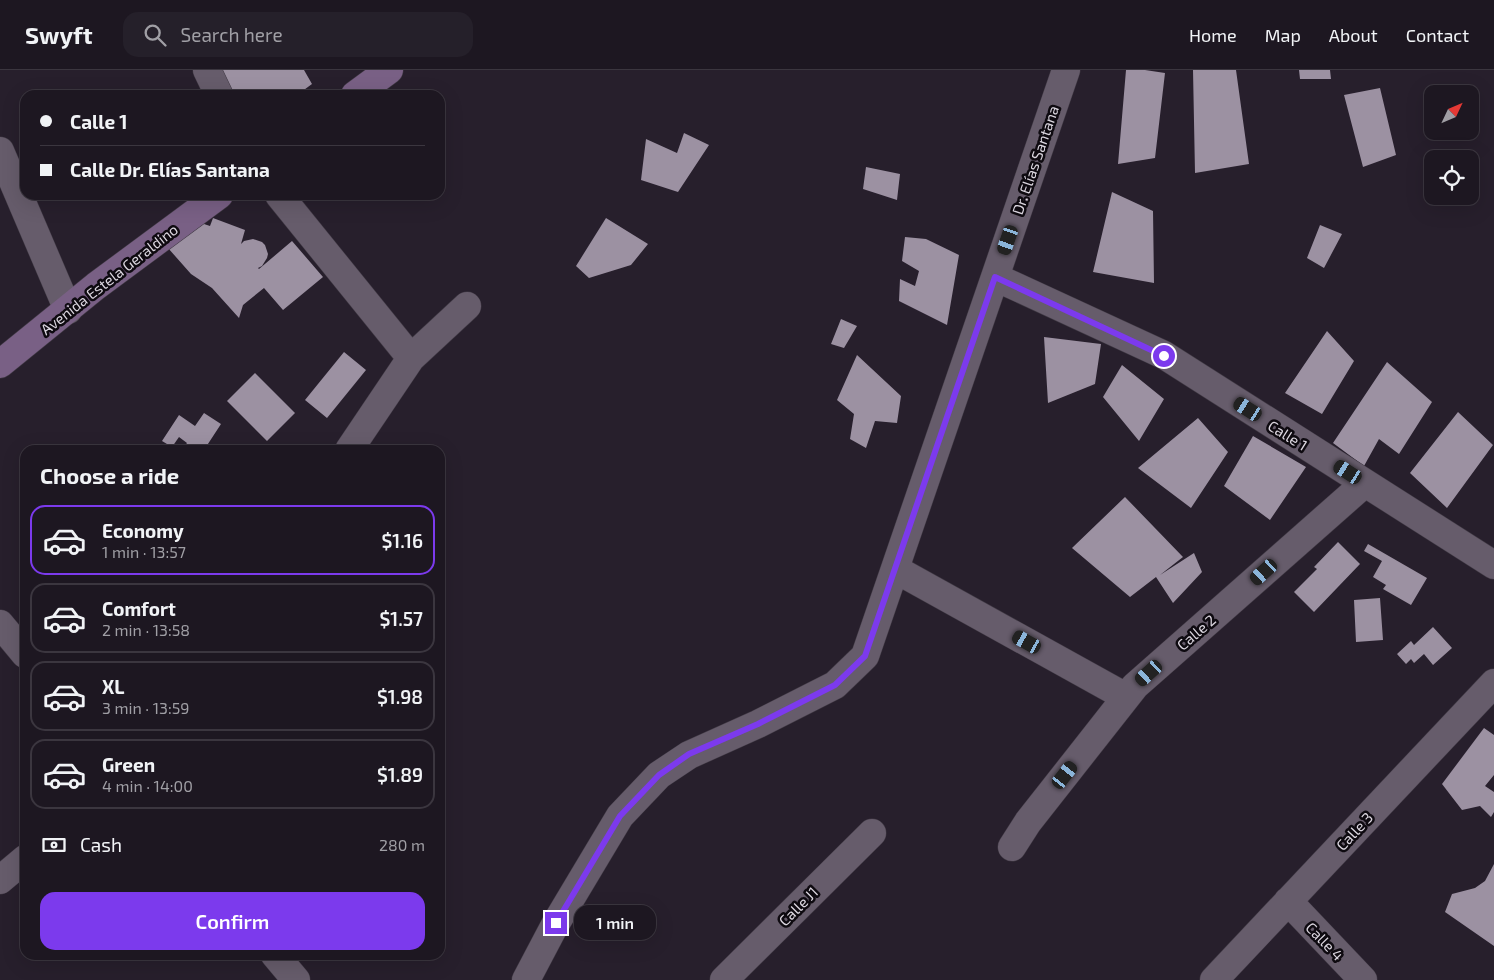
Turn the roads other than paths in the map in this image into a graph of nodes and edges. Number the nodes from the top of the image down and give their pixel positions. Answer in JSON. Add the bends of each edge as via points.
{"nodes":[{"id":1,"x":207,"y":70,"type":"edge"},
{"id":2,"x":389,"y":70,"type":"edge"},
{"id":3,"x":1066,"y":70,"type":"edge"},
{"id":4,"x":217,"y":90,"type":"edge"},
{"id":5,"x":362,"y":90,"type":"edge"},
{"id":6,"x":0,"y":151,"type":"edge"},
{"id":7,"x":20,"y":198,"type":"edge"},
{"id":8,"x":21,"y":200,"type":"edge"},
{"id":9,"x":212,"y":200,"type":"edge"},
{"id":10,"x":283,"y":200,"type":"edge"},
{"id":11,"x":995,"y":277,"type":"junction"},
{"id":12,"x":467,"y":306,"type":"dead end"},
{"id":13,"x":68,"y":310,"type":"junction"},
{"id":14,"x":411,"y":358,"type":"junction"},
{"id":15,"x":0,"y":364,"type":"edge"},
{"id":16,"x":352,"y":445,"type":"edge"},
{"id":17,"x":1365,"y":483,"type":"junction"},
{"id":18,"x":1494,"y":565,"type":"edge"},
{"id":19,"x":895,"y":569,"type":"junction"},
{"id":20,"x":0,"y":624,"type":"edge"},
{"id":21,"x":20,"y":648,"type":"edge"},
{"id":22,"x":1494,"y":683,"type":"edge"},
{"id":23,"x":1126,"y":697,"type":"junction"},
{"id":24,"x":872,"y":833,"type":"dead end"},
{"id":25,"x":1012,"y":847,"type":"dead end"},
{"id":26,"x":20,"y":863,"type":"edge"},
{"id":27,"x":0,"y":880,"type":"edge"},
{"id":28,"x":1288,"y":902,"type":"junction"},
{"id":29,"x":279,"y":960,"type":"edge"},
{"id":30,"x":296,"y":980,"type":"edge"},
{"id":31,"x":526,"y":980,"type":"edge"},
{"id":32,"x":724,"y":980,"type":"edge"},
{"id":33,"x":1214,"y":980,"type":"edge"},
{"id":34,"x":1363,"y":980,"type":"edge"}],
"edges":[{"from":1,"to":4,"type":"street"},
{"from":2,"to":5,"type":"street"},
{"from":3,"to":11,"type":"street","name":"Dr. Elías Santana"},
{"from":6,"to":7,"type":"street"},
{"from":8,"to":13,"type":"street"},
{"from":9,"to":13,"type":"street","name":"Avenida Estela Geraldino"},
{"from":10,"to":14,"type":"street"},
{"from":11,"to":17,"type":"street","name":"Calle 1","via":[[1164,356]]},
{"from":11,"to":19,"type":"street","name":"Dr. Elías Santana"},
{"from":12,"to":14,"type":"street"},
{"from":13,"to":15,"type":"street","name":"Avenida Estela Geraldino"},
{"from":14,"to":16,"type":"street"},
{"from":17,"to":18,"type":"street","name":"Calle 1"},
{"from":17,"to":23,"type":"street","name":"Calle 2","via":[[1142,679]]},
{"from":19,"to":23,"type":"street"},
{"from":19,"to":31,"type":"street","name":"Dr. Elías Santana","via":[[865,656],[851,671],[835,685],[689,754],[659,775],[620,816]]},
{"from":20,"to":21,"type":"street"},
{"from":22,"to":28,"type":"street","name":"Calle 3"},
{"from":23,"to":25,"type":"street","name":"Calle 2"},
{"from":24,"to":32,"type":"street","name":"Calle J1"},
{"from":26,"to":27,"type":"street"},
{"from":28,"to":33,"type":"street","name":"Calle 3"},
{"from":28,"to":34,"type":"street","name":"Calle 4"},
{"from":29,"to":30,"type":"street"}]}
